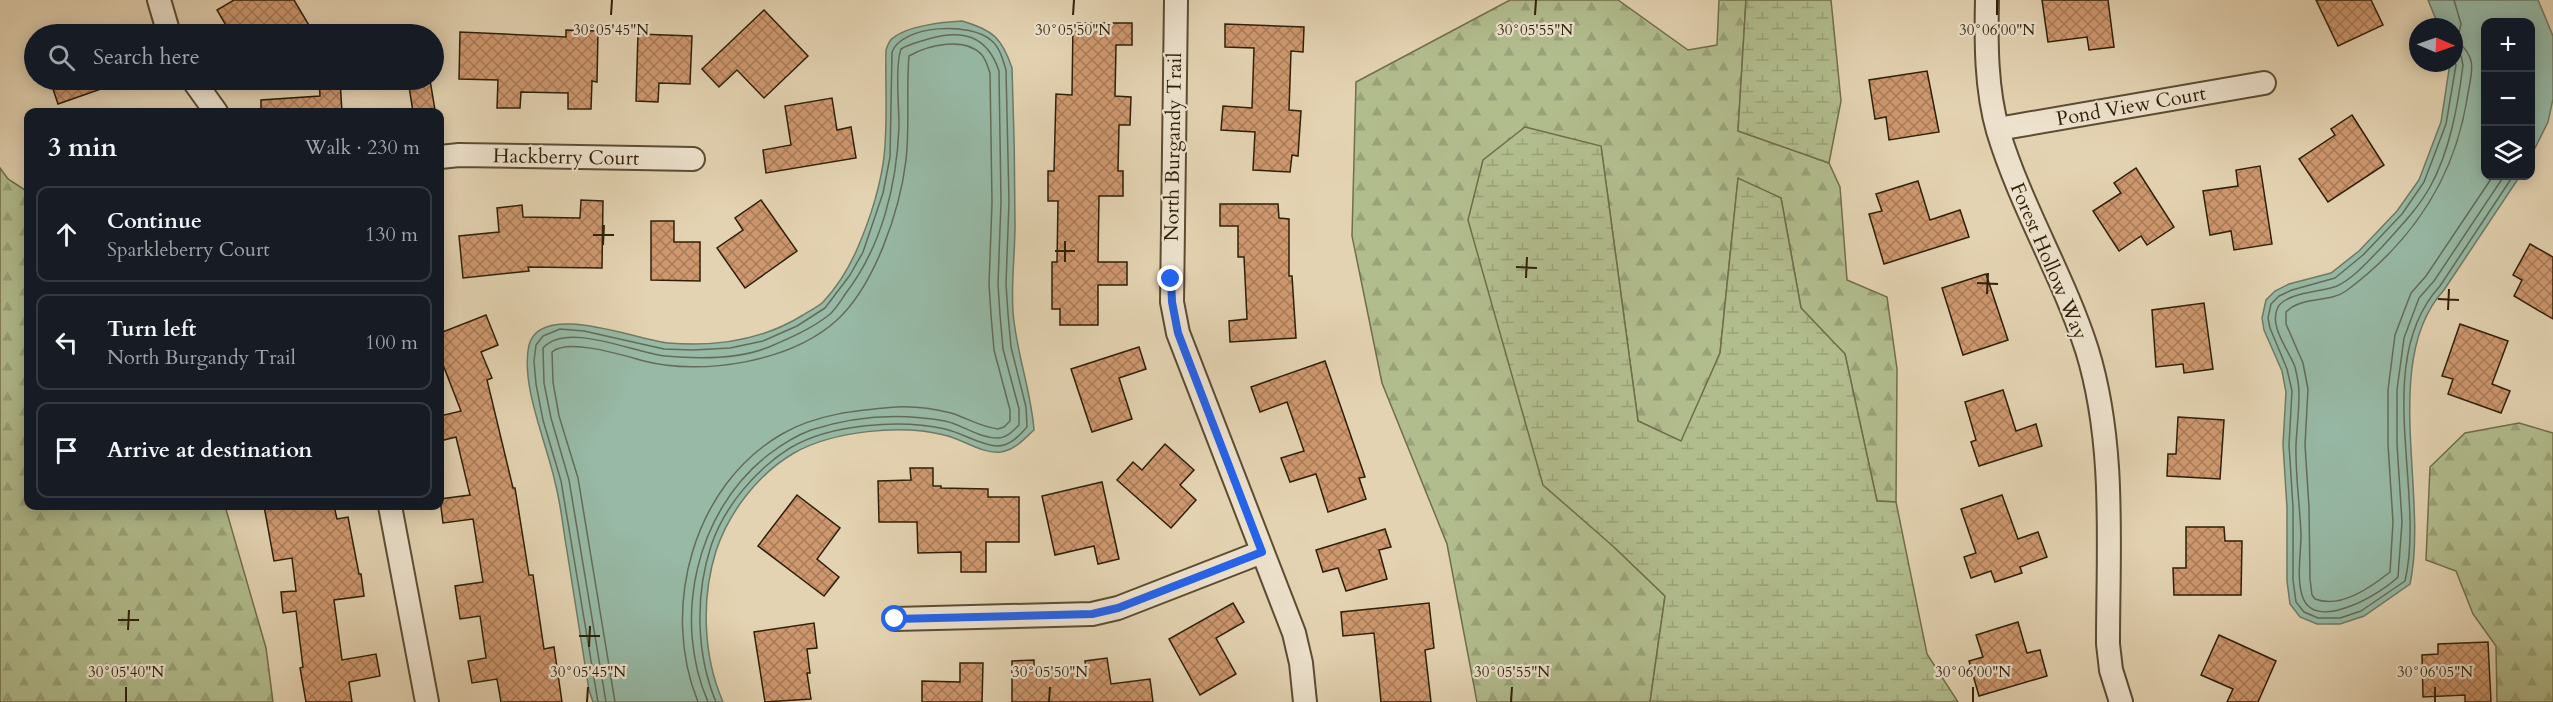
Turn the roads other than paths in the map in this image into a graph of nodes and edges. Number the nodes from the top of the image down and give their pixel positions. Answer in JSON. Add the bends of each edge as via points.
{"nodes":[{"id":1,"x":159,"y":0,"type":"edge"},
{"id":2,"x":1176,"y":0,"type":"edge"},
{"id":3,"x":1987,"y":0,"type":"edge"},
{"id":4,"x":166,"y":24,"type":"edge"},
{"id":5,"x":2264,"y":83,"type":"dead end"},
{"id":6,"x":200,"y":90,"type":"edge"},
{"id":7,"x":213,"y":108,"type":"edge"},
{"id":8,"x":1998,"y":129,"type":"junction"},
{"id":9,"x":444,"y":157,"type":"edge"},
{"id":10,"x":693,"y":159,"type":"dead end"},
{"id":11,"x":391,"y":510,"type":"edge"},
{"id":12,"x":1262,"y":552,"type":"junction"},
{"id":13,"x":895,"y":619,"type":"dead end"},
{"id":14,"x":427,"y":702,"type":"edge"},
{"id":15,"x":1305,"y":702,"type":"edge"},
{"id":16,"x":2121,"y":702,"type":"edge"}],
"edges":[{"from":1,"to":4,"type":"street"},
{"from":2,"to":12,"type":"street","name":"North Burgandy Trail","via":[[1172,302],[1178,333]]},
{"from":3,"to":8,"type":"street","name":"Forest Hollow Way","via":[[1988,67]]},
{"from":5,"to":8,"type":"street","name":"Pond View Court"},
{"from":6,"to":7,"type":"street"},
{"from":8,"to":16,"type":"street","name":"Forest Hollow Way","via":[[2037,234],[2071,303],[2099,402],[2107,471],[2108,644]]},
{"from":9,"to":10,"type":"street","name":"Hackberry Court"},
{"from":11,"to":14,"type":"street"},
{"from":12,"to":13,"type":"street","via":[[1118,608],[1092,614]]},
{"from":12,"to":15,"type":"street","name":"North Burgandy Trail","via":[[1294,633]]}]}
